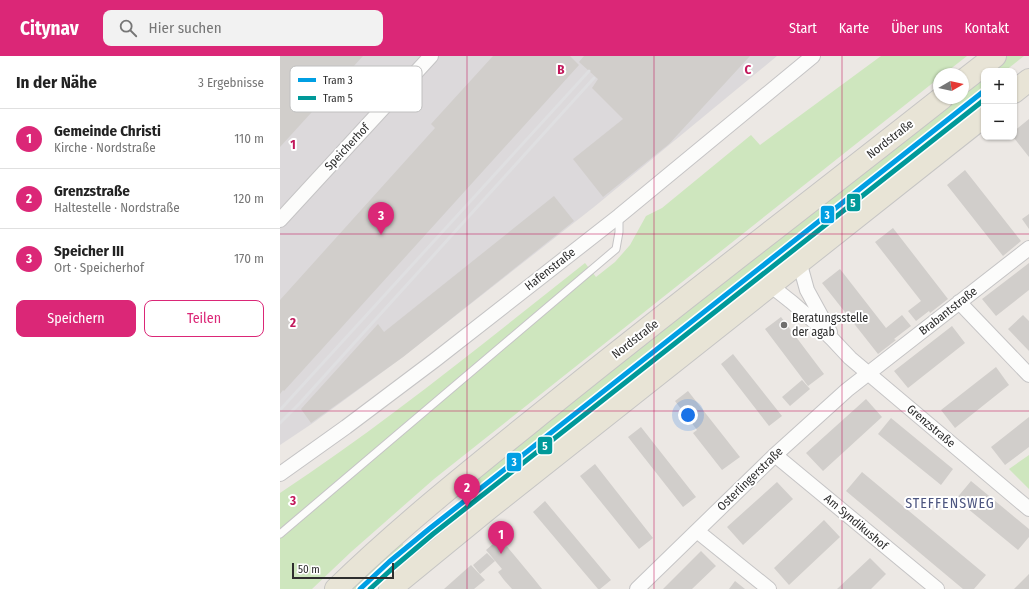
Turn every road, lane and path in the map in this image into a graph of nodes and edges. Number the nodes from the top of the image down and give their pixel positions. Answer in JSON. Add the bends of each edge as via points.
{"nodes":[{"id":1,"x":431,"y":56,"type":"edge"},
{"id":2,"x":813,"y":56,"type":"edge"},
{"id":3,"x":995,"y":56,"type":"edge"},
{"id":4,"x":422,"y":66,"type":"edge"},
{"id":5,"x":969,"y":76,"type":"edge"},
{"id":6,"x":1029,"y":80,"type":"edge"},
{"id":7,"x":1017,"y":90,"type":"edge"},
{"id":8,"x":934,"y":104,"type":"edge"},
{"id":9,"x":379,"y":112,"type":"edge"},
{"id":10,"x":981,"y":118,"type":"edge"},
{"id":11,"x":619,"y":216,"type":"junction"},
{"id":12,"x":280,"y":220,"type":"edge"},
{"id":13,"x":1029,"y":248,"type":"edge"},
{"id":14,"x":799,"y":261,"type":"junction"},
{"id":15,"x":770,"y":285,"type":"junction"},
{"id":16,"x":959,"y":302,"type":"junction"},
{"id":17,"x":836,"y":342,"type":"junction"},
{"id":18,"x":867,"y":374,"type":"junction"},
{"id":19,"x":1029,"y":374,"type":"edge"},
{"id":20,"x":775,"y":455,"type":"junction"},
{"id":21,"x":280,"y":474,"type":"edge"},
{"id":22,"x":1029,"y":509,"type":"edge"},
{"id":23,"x":697,"y":532,"type":"junction"},
{"id":24,"x":280,"y":534,"type":"edge"},
{"id":25,"x":336,"y":589,"type":"edge"},
{"id":26,"x":390,"y":589,"type":"edge"},
{"id":27,"x":637,"y":589,"type":"edge"},
{"id":28,"x":769,"y":589,"type":"edge"},
{"id":29,"x":938,"y":589,"type":"edge"}],
"edges":[{"from":1,"to":4,"type":"street","name":"Speicherhof"},
{"from":2,"to":11,"type":"street","name":"Hafenstraße"},
{"from":3,"to":5,"type":"main road"},
{"from":6,"to":7,"type":"main road"},
{"from":8,"to":25,"type":"main road","name":"Nordstraße","via":[[615,354],[463,477],[386,542]]},
{"from":9,"to":12,"type":"street","name":"Speicherhof"},
{"from":10,"to":14,"type":"main road"},
{"from":11,"to":21,"type":"street","name":"Hafenstraße","via":[[435,360]]},
{"from":11,"to":24,"type":"lane","via":[[616,249]]},
{"from":13,"to":16,"type":"street","name":"Brabantstraße"},
{"from":14,"to":15,"type":"main road"},
{"from":14,"to":17,"type":"street","name":"Grenzstraße","via":[[807,290]]},
{"from":15,"to":17,"type":"street","name":"Grenzstraße","via":[[793,302]]},
{"from":15,"to":26,"type":"main road"},
{"from":16,"to":18,"type":"street","name":"Brabantstraße"},
{"from":16,"to":19,"type":"street"},
{"from":17,"to":18,"type":"street","name":"Grenzstraße"},
{"from":18,"to":20,"type":"street","name":"Osterlingerstraße"},
{"from":18,"to":22,"type":"street","name":"Grenzstraße"},
{"from":20,"to":23,"type":"street","name":"Osterlingerstraße"},
{"from":20,"to":29,"type":"street","name":"Am Syndikushof"},
{"from":23,"to":27,"type":"street","name":"Osterlingerstraße"},
{"from":23,"to":28,"type":"street"}]}
